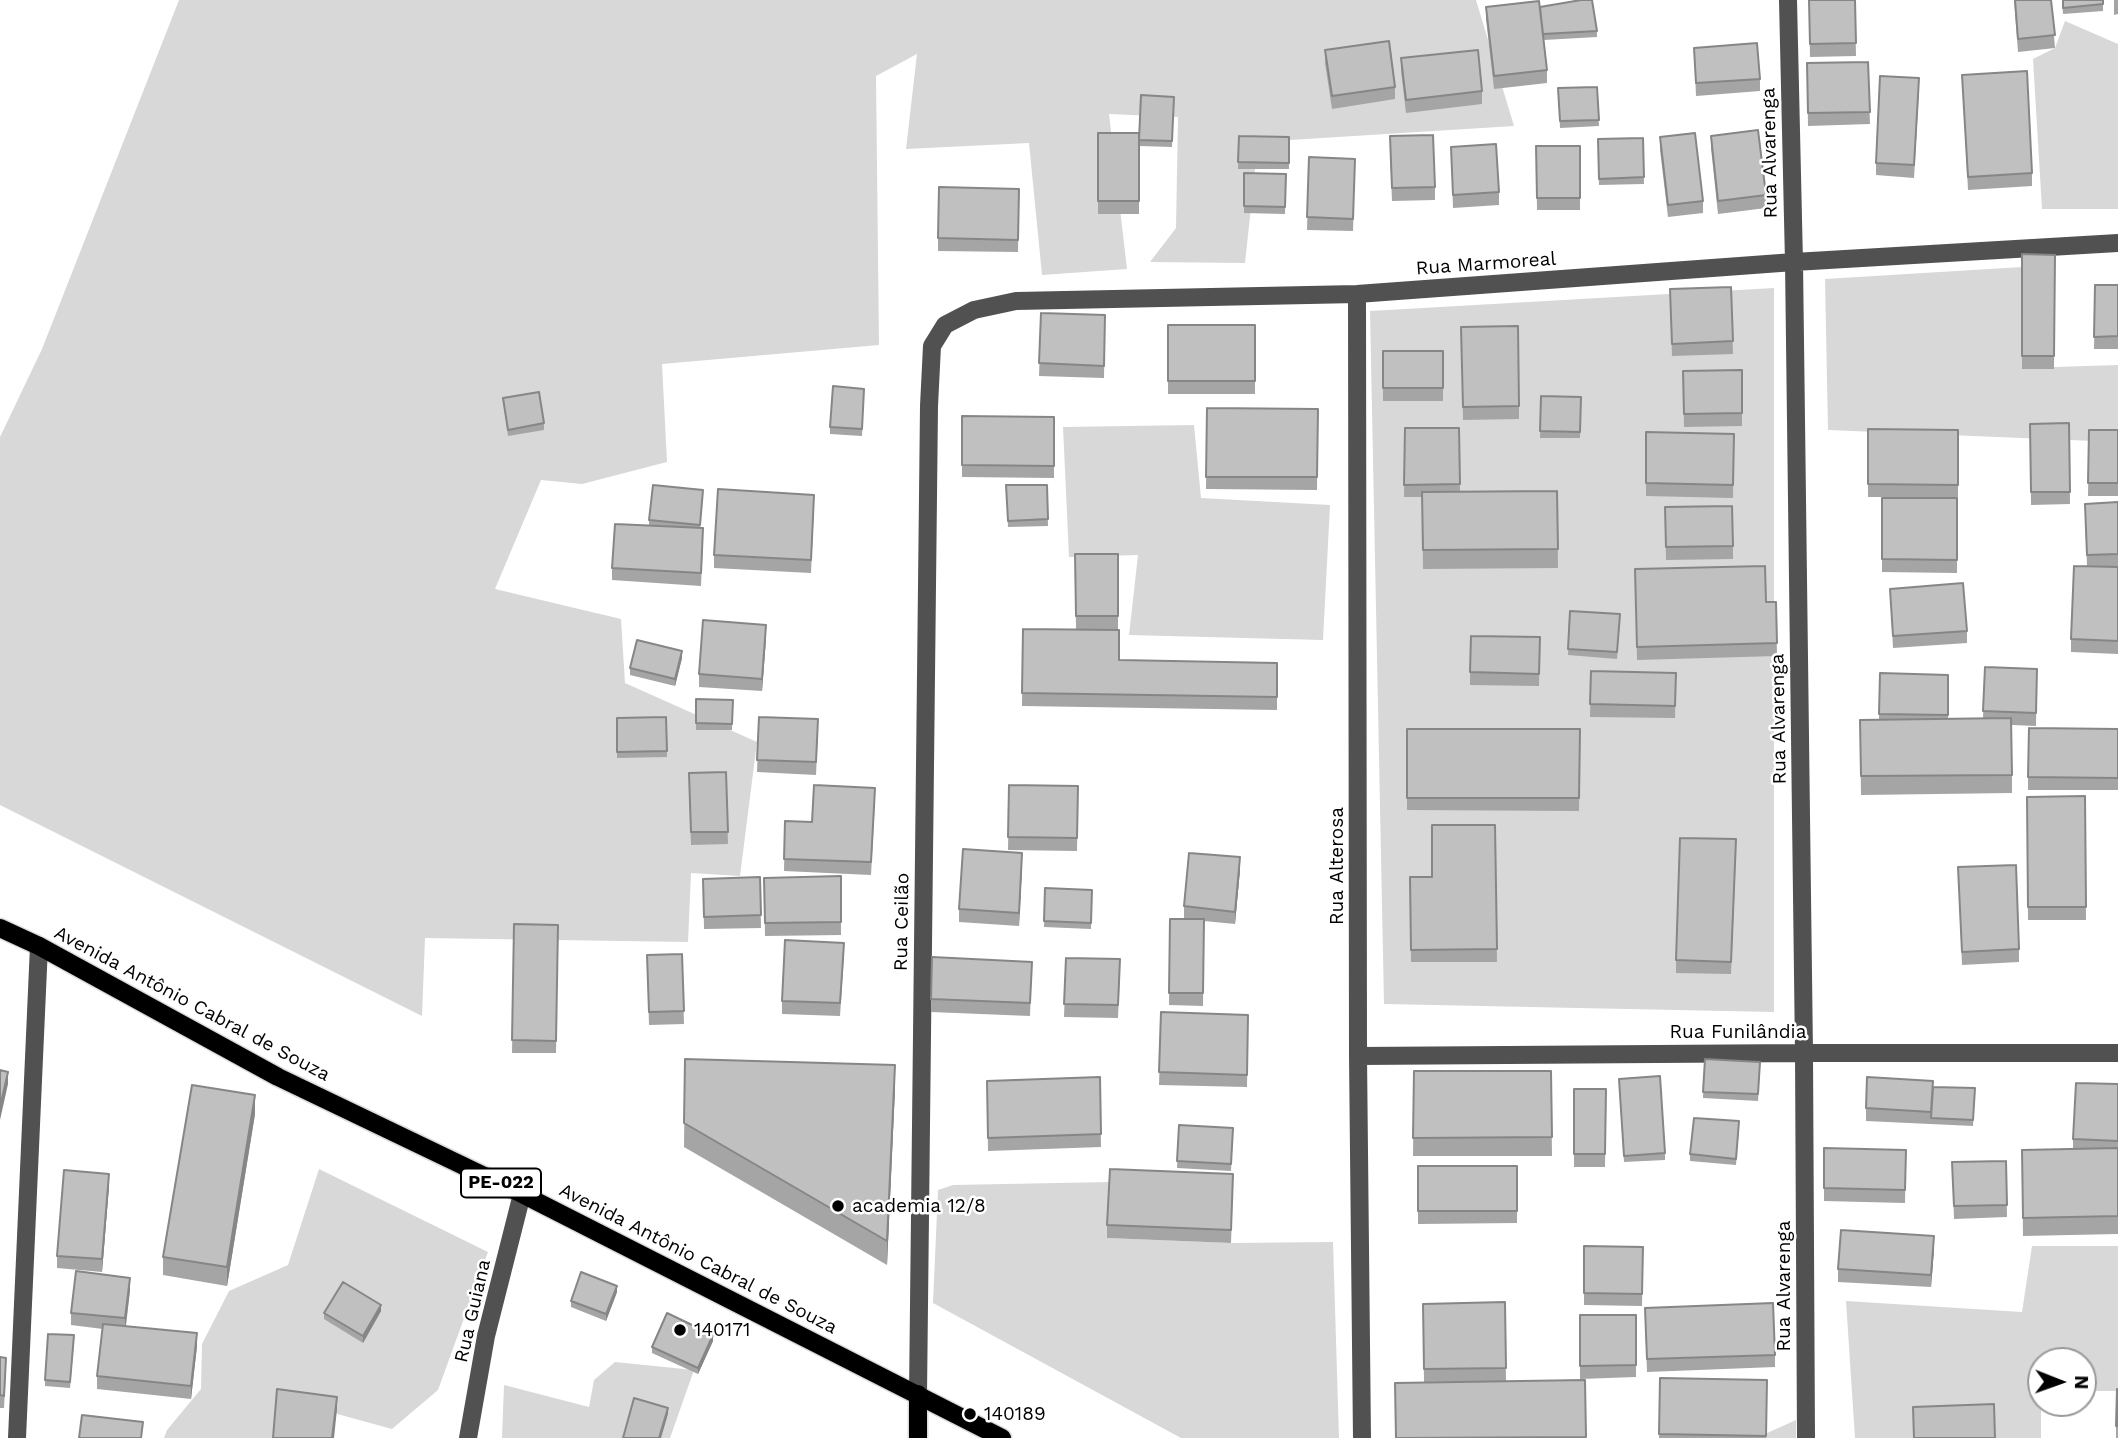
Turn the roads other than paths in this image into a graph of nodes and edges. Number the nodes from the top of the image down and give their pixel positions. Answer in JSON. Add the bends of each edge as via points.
{"nodes":[{"id":1,"x":1788,"y":0,"type":"edge"},
{"id":2,"x":2118,"y":243,"type":"edge"},
{"id":3,"x":1794,"y":262,"type":"junction"},
{"id":4,"x":1357,"y":294,"type":"junction"},
{"id":5,"x":929,"y":406,"type":"joint"},
{"id":6,"x":0,"y":928,"type":"edge"},
{"id":7,"x":39,"y":946,"type":"junction"},
{"id":8,"x":1804,"y":1053,"type":"junction"},
{"id":9,"x":2118,"y":1053,"type":"edge"},
{"id":10,"x":1358,"y":1056,"type":"junction"},
{"id":11,"x":522,"y":1194,"type":"junction"},
{"id":12,"x":918,"y":1394,"type":"junction"},
{"id":13,"x":17,"y":1438,"type":"edge"},
{"id":14,"x":468,"y":1438,"type":"edge"},
{"id":15,"x":918,"y":1438,"type":"edge"},
{"id":16,"x":1002,"y":1438,"type":"edge"},
{"id":17,"x":1363,"y":1438,"type":"edge"},
{"id":18,"x":1806,"y":1438,"type":"edge"}],
"edges":[{"from":1,"to":3,"type":"street","name":"Rua Alvarenga"},
{"from":2,"to":3,"type":"street","name":"Rua Marmoreal"},
{"from":3,"to":4,"type":"street","name":"Rua Marmoreal"},
{"from":3,"to":8,"type":"street","name":"Rua Alvarenga"},
{"from":4,"to":5,"type":"street","name":"Rua Marmoreal","via":[[1016,301],[974,310],[945,325],[932,345]]},
{"from":4,"to":10,"type":"street","name":"Rua Alterosa"},
{"from":5,"to":12,"type":"street","name":"Rua Ceilão"},
{"from":6,"to":7,"type":"main road","name":"Avenida Antônio Cabral de Souza","number":"PE-022"},
{"from":7,"to":11,"type":"main road","name":"Avenida Antônio Cabral de Souza","number":"PE-022","via":[[278,1077]]},
{"from":7,"to":13,"type":"street"},
{"from":8,"to":9,"type":"street","name":"Rua Funilândia"},
{"from":8,"to":10,"type":"street","name":"Rua Funilândia"},
{"from":8,"to":18,"type":"street","name":"Rua Alvarenga"},
{"from":10,"to":17,"type":"street","name":"Rua Alterosa"},
{"from":11,"to":12,"type":"main road","name":"Avenida Antônio Cabral de Souza","number":"PE-022"},
{"from":11,"to":14,"type":"street","name":"Rua Guiana","via":[[486,1336]]},
{"from":12,"to":15,"type":"main road","name":"Rua Ceilão"},
{"from":12,"to":16,"type":"main road","name":"Avenida Antônio Cabral de Souza","number":"PE-022"}]}
